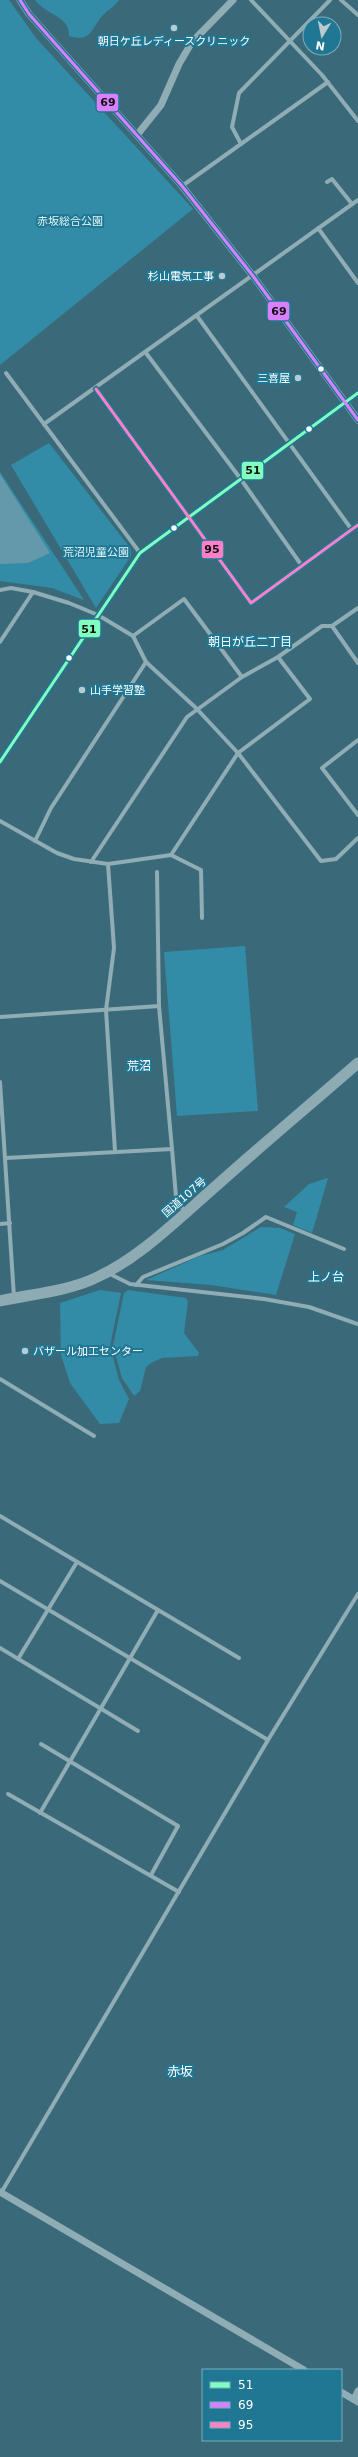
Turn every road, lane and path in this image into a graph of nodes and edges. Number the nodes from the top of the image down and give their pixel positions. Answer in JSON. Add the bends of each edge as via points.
{"nodes":[{"id":1,"x":20,"y":0,"type":"edge"},
{"id":2,"x":233,"y":0,"type":"edge"},
{"id":3,"x":251,"y":0,"type":"edge"},
{"id":4,"x":330,"y":0,"type":"edge"},
{"id":5,"x":341,"y":0,"type":"edge"},
{"id":6,"x":358,"y":15,"type":"edge"},
{"id":7,"x":290,"y":39,"type":"junction"},
{"id":8,"x":328,"y":82,"type":"junction"},
{"id":9,"x":358,"y":121,"type":"edge"},
{"id":10,"x":137,"y":135,"type":"junction"},
{"id":11,"x":241,"y":144,"type":"junction"},
{"id":12,"x":327,"y":182,"type":"dead end"},
{"id":13,"x":182,"y":186,"type":"junction"},
{"id":14,"x":358,"y":200,"type":"edge"},
{"id":15,"x":352,"y":204,"type":"junction"},
{"id":16,"x":318,"y":228,"type":"junction"},
{"id":17,"x":253,"y":276,"type":"junction"},
{"id":18,"x":357,"y":281,"type":"edge"},
{"id":19,"x":197,"y":316,"type":"junction"},
{"id":20,"x":146,"y":353,"type":"junction"},
{"id":21,"x":6,"y":373,"type":"dead end"},
{"id":22,"x":96,"y":389,"type":"junction"},
{"id":23,"x":358,"y":393,"type":"edge"},
{"id":24,"x":345,"y":402,"type":"junction"},
{"id":25,"x":358,"y":420,"type":"edge"},
{"id":26,"x":44,"y":424,"type":"junction"},
{"id":27,"x":290,"y":442,"type":"junction"},
{"id":28,"x":240,"y":478,"type":"junction"},
{"id":29,"x":188,"y":516,"type":"junction"},
{"id":30,"x":358,"y":526,"type":"edge"},
{"id":31,"x":352,"y":530,"type":"junction"},
{"id":32,"x":140,"y":553,"type":"junction"},
{"id":33,"x":302,"y":566,"type":"junction"},
{"id":34,"x":0,"y":590,"type":"edge"},
{"id":35,"x":33,"y":592,"type":"junction"},
{"id":36,"x":358,"y":608,"type":"edge"},
{"id":37,"x":98,"y":615,"type":"junction"},
{"id":38,"x":332,"y":626,"type":"junction"},
{"id":39,"x":133,"y":636,"type":"junction"},
{"id":40,"x":0,"y":642,"type":"edge"},
{"id":41,"x":278,"y":657,"type":"junction"},
{"id":42,"x":146,"y":662,"type":"junction"},
{"id":43,"x":358,"y":663,"type":"edge"},
{"id":44,"x":242,"y":677,"type":"junction"},
{"id":45,"x":196,"y":708,"type":"junction"},
{"id":46,"x":358,"y":740,"type":"edge"},
{"id":47,"x":238,"y":753,"type":"junction"},
{"id":48,"x":0,"y":762,"type":"edge"},
{"id":49,"x":358,"y":815,"type":"edge"},
{"id":50,"x":0,"y":822,"type":"edge"},
{"id":51,"x":358,"y":838,"type":"edge"},
{"id":52,"x":35,"y":841,"type":"junction"},
{"id":53,"x":171,"y":855,"type":"junction"},
{"id":54,"x":91,"y":862,"type":"junction"},
{"id":55,"x":108,"y":864,"type":"junction"},
{"id":56,"x":157,"y":872,"type":"dead end"},
{"id":57,"x":202,"y":918,"type":"dead end"},
{"id":58,"x":159,"y":1006,"type":"junction"},
{"id":59,"x":106,"y":1010,"type":"junction"},
{"id":60,"x":0,"y":1017,"type":"edge"},
{"id":61,"x":358,"y":1063,"type":"edge"},
{"id":62,"x":0,"y":1082,"type":"edge"},
{"id":63,"x":172,"y":1149,"type":"junction"},
{"id":64,"x":115,"y":1152,"type":"junction"},
{"id":65,"x":6,"y":1158,"type":"junction"},
{"id":66,"x":185,"y":1213,"type":"junction"},
{"id":67,"x":10,"y":1223,"type":"junction"},
{"id":68,"x":0,"y":1224,"type":"edge"},
{"id":69,"x":344,"y":1249,"type":"dead end"},
{"id":70,"x":106,"y":1272,"type":"junction"},
{"id":71,"x":136,"y":1285,"type":"junction"},
{"id":72,"x":14,"y":1298,"type":"junction"},
{"id":73,"x":0,"y":1301,"type":"edge"},
{"id":74,"x":358,"y":1324,"type":"edge"},
{"id":75,"x":0,"y":1378,"type":"edge"},
{"id":76,"x":94,"y":1436,"type":"dead end"},
{"id":77,"x":0,"y":1516,"type":"edge"},
{"id":78,"x":77,"y":1562,"type":"junction"},
{"id":79,"x":0,"y":1581,"type":"edge"},
{"id":80,"x":358,"y":1594,"type":"edge"},
{"id":81,"x":49,"y":1610,"type":"junction"},
{"id":82,"x":158,"y":1610,"type":"junction"},
{"id":83,"x":0,"y":1648,"type":"edge"},
{"id":84,"x":131,"y":1658,"type":"junction"},
{"id":85,"x":239,"y":1658,"type":"dead end"},
{"id":86,"x":18,"y":1659,"type":"junction"},
{"id":87,"x":100,"y":1708,"type":"junction"},
{"id":88,"x":138,"y":1731,"type":"dead end"},
{"id":89,"x":268,"y":1740,"type":"junction"},
{"id":90,"x":40,"y":1744,"type":"dead end"},
{"id":91,"x":69,"y":1760,"type":"junction"},
{"id":92,"x":8,"y":1794,"type":"dead end"},
{"id":93,"x":40,"y":1813,"type":"junction"},
{"id":94,"x":151,"y":1875,"type":"junction"},
{"id":95,"x":179,"y":1892,"type":"junction"},
{"id":96,"x":0,"y":2193,"type":"edge"},
{"id":97,"x":302,"y":2369,"type":"edge"},
{"id":98,"x":358,"y":2391,"type":"edge"},
{"id":99,"x":342,"y":2393,"type":"edge"},
{"id":100,"x":356,"y":2400,"type":"edge"}],
"edges":[{"from":1,"to":10,"type":"street","via":[[29,14]]},
{"from":2,"to":10,"type":"street","via":[[192,42],[161,105]]},
{"from":3,"to":7,"type":"street"},
{"from":4,"to":7,"type":"street"},
{"from":5,"to":6,"type":"street"},
{"from":7,"to":8,"type":"street"},
{"from":7,"to":11,"type":"street","via":[[239,93],[232,127]]},
{"from":8,"to":9,"type":"street"},
{"from":8,"to":11,"type":"street"},
{"from":10,"to":13,"type":"street"},
{"from":11,"to":13,"type":"street"},
{"from":12,"to":15,"type":"street","via":[[332,179]]},
{"from":13,"to":17,"type":"street"},
{"from":14,"to":15,"type":"street"},
{"from":15,"to":16,"type":"street"},
{"from":16,"to":17,"type":"street"},
{"from":16,"to":18,"type":"street"},
{"from":17,"to":19,"type":"street"},
{"from":17,"to":24,"type":"street"},
{"from":19,"to":20,"type":"street"},
{"from":19,"to":27,"type":"street"},
{"from":20,"to":22,"type":"street"},
{"from":20,"to":28,"type":"street"},
{"from":21,"to":26,"type":"street"},
{"from":22,"to":26,"type":"street"},
{"from":22,"to":29,"type":"street"},
{"from":23,"to":24,"type":"street"},
{"from":24,"to":25,"type":"street"},
{"from":24,"to":27,"type":"street"},
{"from":26,"to":32,"type":"street"},
{"from":27,"to":28,"type":"street"},
{"from":27,"to":31,"type":"street"},
{"from":28,"to":29,"type":"street"},
{"from":28,"to":33,"type":"street"},
{"from":29,"to":32,"type":"street"},
{"from":29,"to":33,"type":"street","via":[[251,603]]},
{"from":30,"to":31,"type":"street"},
{"from":31,"to":33,"type":"street"},
{"from":32,"to":37,"type":"street"},
{"from":34,"to":35,"type":"street","via":[[11,588]]},
{"from":35,"to":37,"type":"street"},
{"from":35,"to":40,"type":"street"},
{"from":36,"to":38,"type":"street"},
{"from":37,"to":39,"type":"street"},
{"from":37,"to":48,"type":"street"},
{"from":38,"to":41,"type":"street","via":[[322,626]]},
{"from":38,"to":43,"type":"street"},
{"from":39,"to":42,"type":"street"},
{"from":39,"to":44,"type":"street","via":[[184,599]]},
{"from":41,"to":44,"type":"street"},
{"from":41,"to":47,"type":"street","via":[[310,699]]},
{"from":42,"to":45,"type":"street"},
{"from":42,"to":52,"type":"street","via":[[51,808]]},
{"from":44,"to":45,"type":"street"},
{"from":45,"to":47,"type":"street"},
{"from":45,"to":54,"type":"street","via":[[187,717]]},
{"from":46,"to":49,"type":"street","via":[[322,768]]},
{"from":47,"to":51,"type":"street","via":[[321,861],[336,859]]},
{"from":47,"to":53,"type":"street"},
{"from":50,"to":52,"type":"street"},
{"from":52,"to":54,"type":"street","via":[[57,853]]},
{"from":53,"to":55,"type":"street"},
{"from":53,"to":57,"type":"street","via":[[201,870]]},
{"from":54,"to":55,"type":"street"},
{"from":55,"to":59,"type":"street","via":[[114,948]]},
{"from":56,"to":58,"type":"street"},
{"from":58,"to":59,"type":"street"},
{"from":58,"to":63,"type":"street"},
{"from":59,"to":60,"type":"street"},
{"from":59,"to":64,"type":"street"},
{"from":61,"to":66,"type":"highway","name":"国道107号"},
{"from":62,"to":65,"type":"street"},
{"from":63,"to":64,"type":"street"},
{"from":63,"to":66,"type":"street","via":[[176,1197]]},
{"from":64,"to":65,"type":"street"},
{"from":65,"to":67,"type":"street"},
{"from":66,"to":70,"type":"highway","name":"国道107号","via":[[143,1247]]},
{"from":67,"to":68,"type":"street"},
{"from":67,"to":72,"type":"street"},
{"from":69,"to":71,"type":"street","via":[[266,1217],[243,1233],[143,1277]]},
{"from":70,"to":71,"type":"street"},
{"from":70,"to":72,"type":"highway","name":"国道107号","via":[[93,1280],[58,1291]]},
{"from":71,"to":74,"type":"street","via":[[264,1299],[309,1308]]},
{"from":72,"to":73,"type":"highway","name":"国道107号"},
{"from":75,"to":76,"type":"street"},
{"from":77,"to":78,"type":"street"},
{"from":78,"to":81,"type":"street"},
{"from":78,"to":82,"type":"street"},
{"from":79,"to":81,"type":"street"},
{"from":80,"to":89,"type":"street"},
{"from":81,"to":84,"type":"street"},
{"from":81,"to":86,"type":"street"},
{"from":82,"to":84,"type":"street"},
{"from":82,"to":85,"type":"street"},
{"from":83,"to":86,"type":"street"},
{"from":84,"to":87,"type":"street"},
{"from":84,"to":89,"type":"street"},
{"from":86,"to":87,"type":"street"},
{"from":87,"to":88,"type":"street"},
{"from":87,"to":91,"type":"street"},
{"from":89,"to":95,"type":"street"},
{"from":90,"to":91,"type":"street"},
{"from":91,"to":93,"type":"street"},
{"from":91,"to":94,"type":"street","via":[[178,1826]]},
{"from":92,"to":93,"type":"street"},
{"from":93,"to":94,"type":"street"},
{"from":94,"to":95,"type":"street"},
{"from":95,"to":96,"type":"street"},
{"from":96,"to":97,"type":"street"},
{"from":98,"to":100,"type":"street"},
{"from":99,"to":100,"type":"street"}]}
